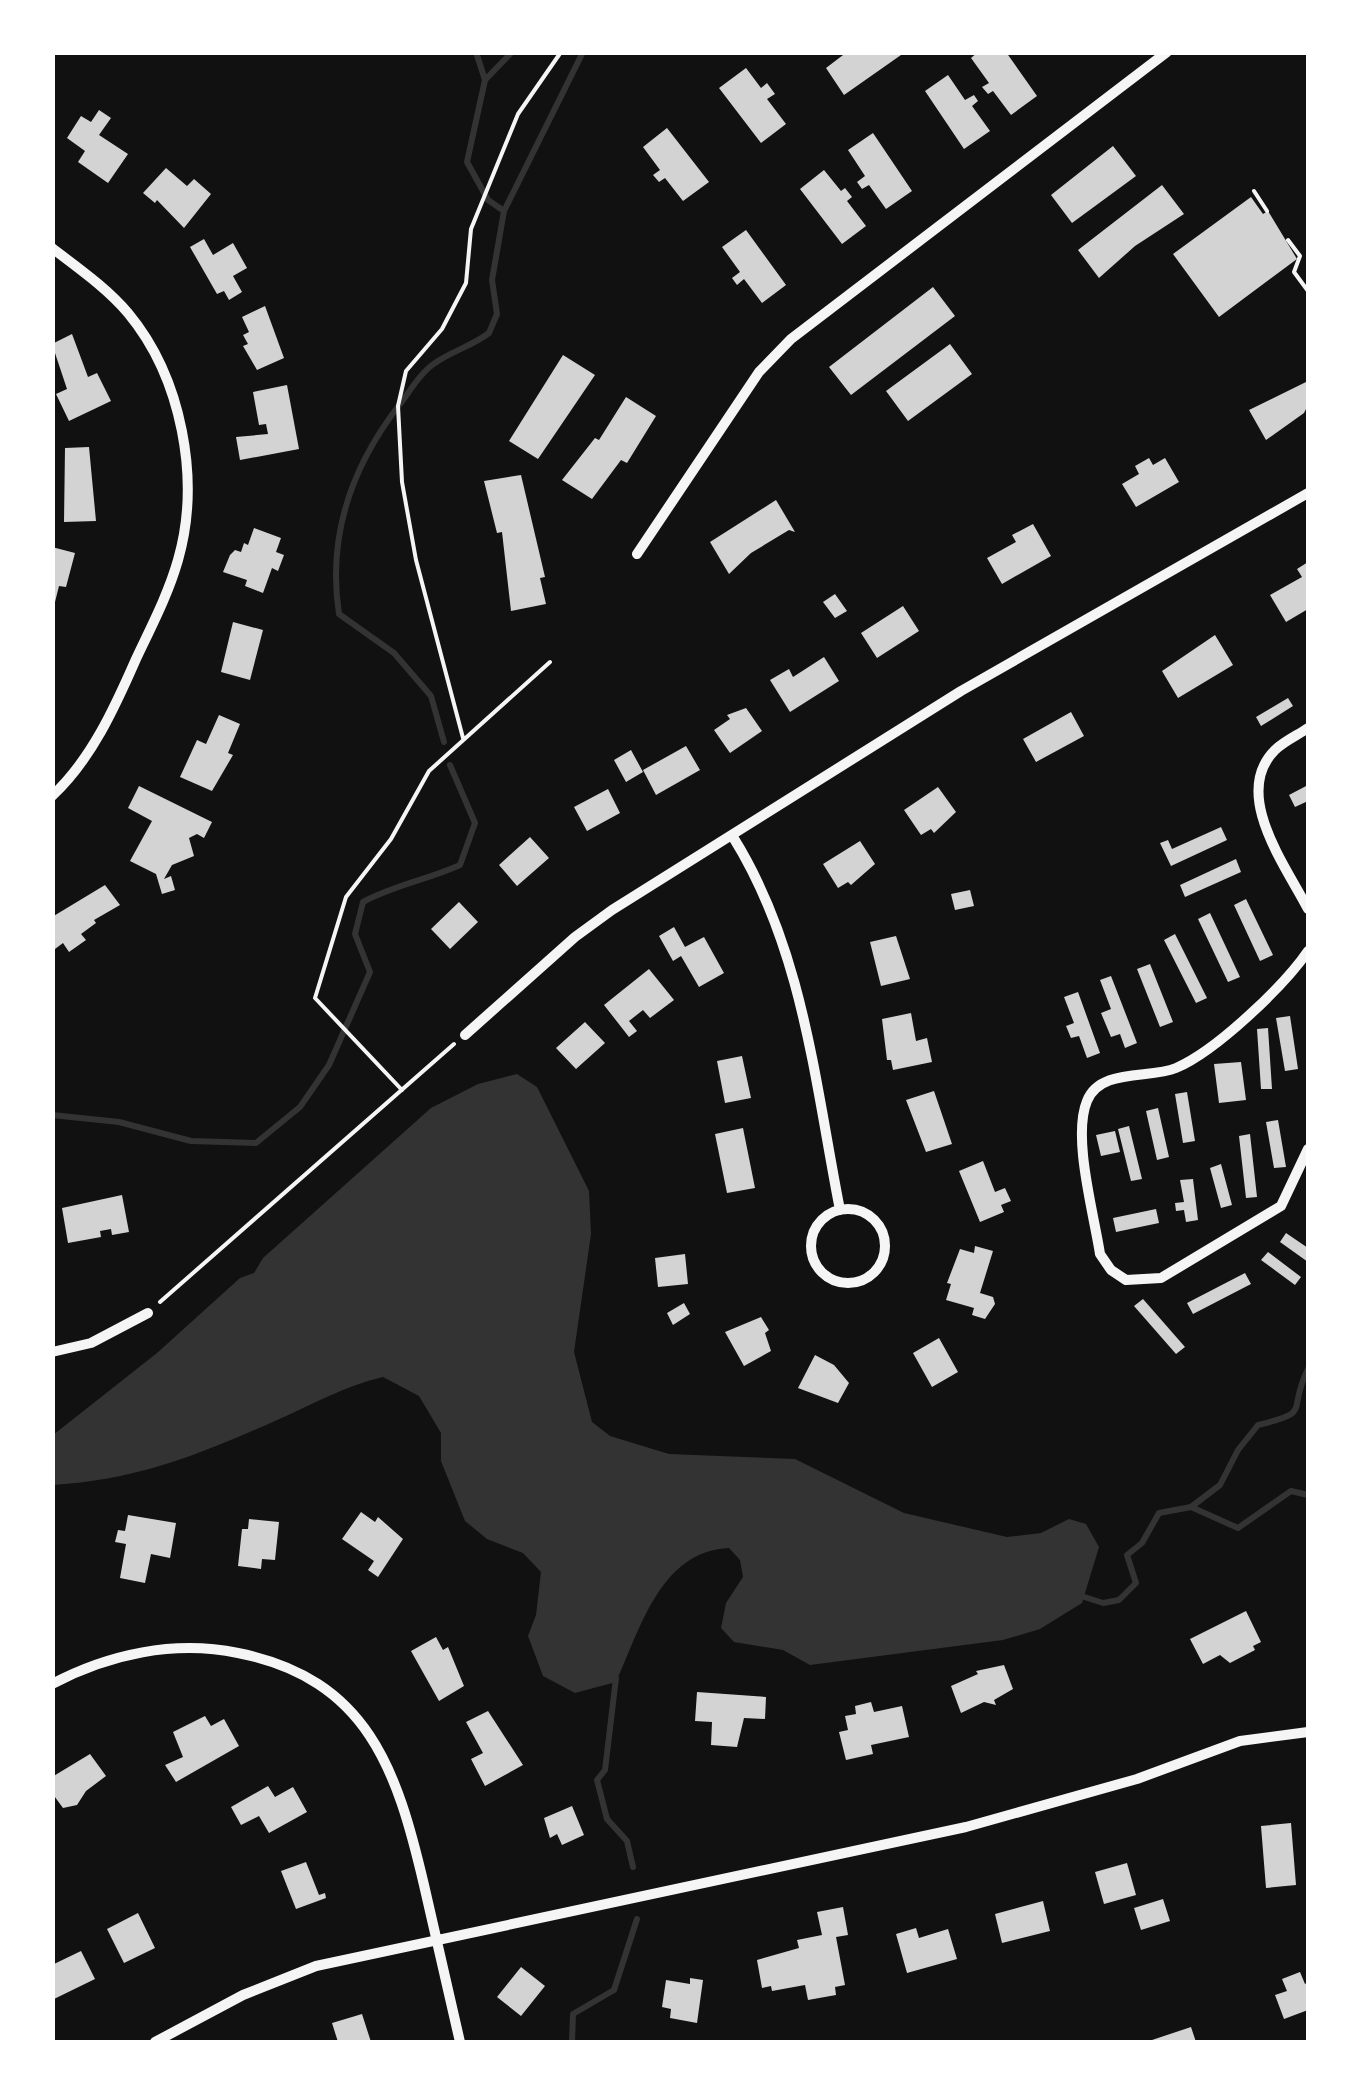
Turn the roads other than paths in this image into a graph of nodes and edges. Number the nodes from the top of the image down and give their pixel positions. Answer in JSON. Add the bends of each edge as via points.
{"nodes":[{"id":1,"x":1167,"y":52,"type":"edge"},
{"id":2,"x":52,"y":248,"type":"edge"},
{"id":3,"x":1308,"y":493,"type":"edge"},
{"id":4,"x":637,"y":554,"type":"dead end"},
{"id":5,"x":1308,"y":728,"type":"edge"},
{"id":6,"x":52,"y":796,"type":"edge"},
{"id":7,"x":733,"y":837,"type":"junction"},
{"id":8,"x":1308,"y":908,"type":"edge"},
{"id":9,"x":1308,"y":951,"type":"edge"},
{"id":10,"x":465,"y":1034,"type":"road end"},
{"id":11,"x":1308,"y":1149,"type":"edge"},
{"id":12,"x":840,"y":1210,"type":"junction"},
{"id":13,"x":148,"y":1313,"type":"road end"},
{"id":14,"x":52,"y":1352,"type":"edge"},
{"id":15,"x":52,"y":1684,"type":"edge"},
{"id":16,"x":1308,"y":1732,"type":"edge"},
{"id":17,"x":436,"y":1939,"type":"junction"},
{"id":18,"x":155,"y":2042,"type":"edge"},
{"id":19,"x":460,"y":2042,"type":"edge"}],
"edges":[{"from":1,"to":4,"type":"street","via":[[791,339],[759,372]]},
{"from":2,"to":6,"type":"street","via":[[99,285],[148,342],[174,408],[187,472],[184,530],[166,594],[114,709],[71,779]]},
{"from":3,"to":7,"type":"street","via":[[961,691]]},
{"from":5,"to":8,"type":"street","via":[[1276,748],[1258,788],[1260,810]]},
{"from":7,"to":10,"type":"street","via":[[575,936]]},
{"from":7,"to":12,"type":"street","via":[[783,935]]},
{"from":9,"to":11,"type":"street","via":[[1282,986],[1196,1057],[1093,1090],[1081,1127],[1100,1254],[1126,1280],[1161,1278],[1281,1206]]},
{"from":12,"to":12,"type":"street","via":[[814,1231],[812,1254],[833,1280],[856,1283],[876,1271],[885,1239],[873,1218]]},
{"from":13,"to":14,"type":"street","via":[[91,1343]]},
{"from":15,"to":17,"type":"street","via":[[105,1661],[186,1647],[255,1656],[314,1681],[345,1703],[385,1757],[414,1840]]},
{"from":16,"to":17,"type":"street","via":[[1240,1741],[966,1827]]},
{"from":17,"to":18,"type":"street","via":[[291,1975]]},
{"from":17,"to":19,"type":"street"}]}
